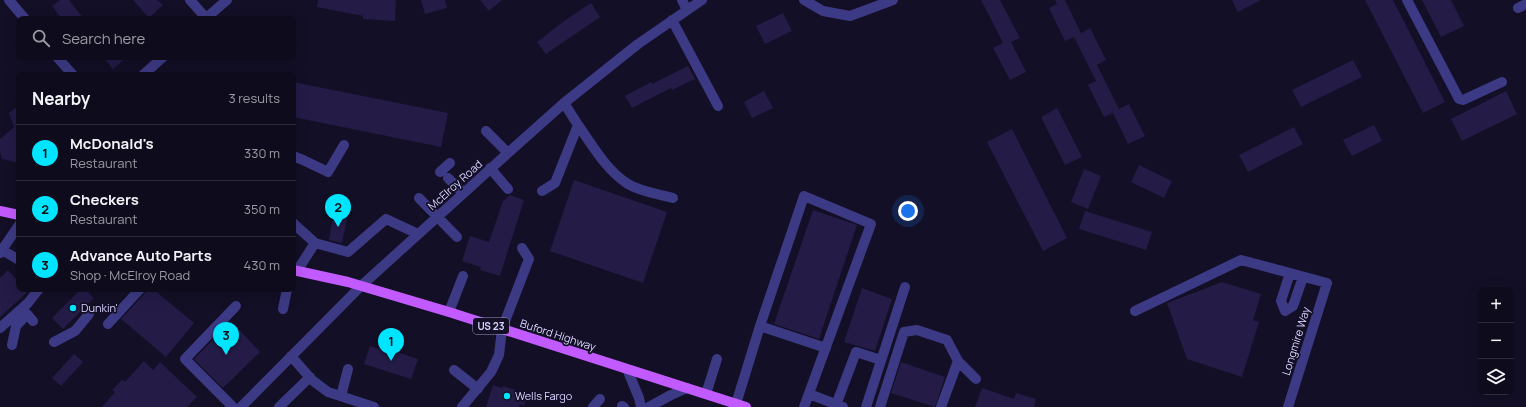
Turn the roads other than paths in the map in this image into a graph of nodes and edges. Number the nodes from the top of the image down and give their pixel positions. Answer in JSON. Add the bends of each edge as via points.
{"nodes":[{"id":1,"x":9,"y":0,"type":"edge"},
{"id":2,"x":190,"y":0,"type":"edge"},
{"id":3,"x":227,"y":0,"type":"edge"},
{"id":4,"x":682,"y":0,"type":"edge"},
{"id":5,"x":702,"y":0,"type":"edge"},
{"id":6,"x":804,"y":0,"type":"edge"},
{"id":7,"x":893,"y":0,"type":"edge"},
{"id":8,"x":1407,"y":0,"type":"edge"},
{"id":9,"x":687,"y":10,"type":"junction"},
{"id":10,"x":22,"y":16,"type":"edge"},
{"id":11,"x":204,"y":16,"type":"edge"},
{"id":12,"x":208,"y":16,"type":"edge"},
{"id":13,"x":672,"y":20,"type":"junction"},
{"id":14,"x":59,"y":60,"type":"edge"},
{"id":15,"x":160,"y":60,"type":"edge"},
{"id":16,"x":70,"y":72,"type":"edge"},
{"id":17,"x":146,"y":72,"type":"edge"},
{"id":18,"x":1502,"y":82,"type":"dead end"},
{"id":19,"x":564,"y":104,"type":"junction"},
{"id":20,"x":718,"y":106,"type":"dead end"},
{"id":21,"x":578,"y":125,"type":"junction"},
{"id":22,"x":486,"y":131,"type":"dead end"},
{"id":23,"x":344,"y":145,"type":"dead end"},
{"id":24,"x":508,"y":153,"type":"junction"},
{"id":25,"x":296,"y":157,"type":"edge"},
{"id":26,"x":450,"y":163,"type":"dead end"},
{"id":27,"x":490,"y":168,"type":"junction"},
{"id":28,"x":508,"y":189,"type":"dead end"},
{"id":29,"x":542,"y":191,"type":"dead end"},
{"id":30,"x":463,"y":193,"type":"junction"},
{"id":31,"x":419,"y":198,"type":"dead end"},
{"id":32,"x":673,"y":198,"type":"dead end"},
{"id":33,"x":0,"y":211,"type":"edge"},
{"id":34,"x":16,"y":214,"type":"edge"},
{"id":35,"x":438,"y":217,"type":"junction"},
{"id":36,"x":296,"y":226,"type":"edge"},
{"id":37,"x":16,"y":230,"type":"edge"},
{"id":38,"x":418,"y":234,"type":"junction"},
{"id":39,"x":457,"y":237,"type":"dead end"},
{"id":40,"x":315,"y":243,"type":"junction"},
{"id":41,"x":522,"y":248,"type":"dead end"},
{"id":42,"x":1,"y":252,"type":"edge"},
{"id":43,"x":16,"y":259,"type":"edge"},
{"id":44,"x":296,"y":270,"type":"edge"},
{"id":45,"x":296,"y":271,"type":"edge"},
{"id":46,"x":1290,"y":273,"type":"junction"},
{"id":47,"x":463,"y":276,"type":"dead end"},
{"id":48,"x":1303,"y":276,"type":"junction"},
{"id":49,"x":360,"y":286,"type":"junction"},
{"id":50,"x":905,"y":287,"type":"dead end"},
{"id":51,"x":518,"y":290,"type":"junction"},
{"id":52,"x":37,"y":292,"type":"edge"},
{"id":53,"x":137,"y":292,"type":"edge"},
{"id":54,"x":286,"y":292,"type":"edge"},
{"id":55,"x":528,"y":293,"type":"dead end"},
{"id":56,"x":236,"y":306,"type":"dead end"},
{"id":57,"x":283,"y":309,"type":"dead end"},
{"id":58,"x":1135,"y":311,"type":"dead end"},
{"id":59,"x":449,"y":312,"type":"junction"},
{"id":60,"x":90,"y":314,"type":"dead end"},
{"id":61,"x":30,"y":318,"type":"dead end"},
{"id":62,"x":108,"y":324,"type":"dead end"},
{"id":63,"x":760,"y":326,"type":"junction"},
{"id":64,"x":0,"y":328,"type":"edge"},
{"id":65,"x":502,"y":329,"type":"junction"},
{"id":66,"x":54,"y":342,"type":"dead end"},
{"id":67,"x":12,"y":345,"type":"dead end"},
{"id":68,"x":826,"y":348,"type":"junction"},
{"id":69,"x":291,"y":356,"type":"junction"},
{"id":70,"x":717,"y":359,"type":"dead end"},
{"id":71,"x":881,"y":360,"type":"junction"},
{"id":72,"x":958,"y":361,"type":"junction"},
{"id":73,"x":348,"y":369,"type":"dead end"},
{"id":74,"x":627,"y":369,"type":"junction"},
{"id":75,"x":454,"y":370,"type":"dead end"},
{"id":76,"x":310,"y":377,"type":"junction"},
{"id":77,"x":976,"y":379,"type":"dead end"},
{"id":78,"x":687,"y":388,"type":"junction"},
{"id":79,"x":478,"y":389,"type":"junction"},
{"id":80,"x":706,"y":394,"type":"junction"},
{"id":81,"x":809,"y":394,"type":"junction"},
{"id":82,"x":341,"y":396,"type":"junction"},
{"id":83,"x":741,"y":405,"type":"edge"},
{"id":84,"x":840,"y":406,"type":"edge"},
{"id":85,"x":233,"y":407,"type":"edge"},
{"id":86,"x":241,"y":407,"type":"edge"},
{"id":87,"x":279,"y":407,"type":"edge"},
{"id":88,"x":374,"y":407,"type":"edge"},
{"id":89,"x":462,"y":407,"type":"edge"},
{"id":90,"x":641,"y":407,"type":"edge"},
{"id":91,"x":649,"y":407,"type":"edge"},
{"id":92,"x":804,"y":407,"type":"edge"},
{"id":93,"x":866,"y":407,"type":"edge"},
{"id":94,"x":880,"y":407,"type":"edge"},
{"id":95,"x":941,"y":407,"type":"edge"},
{"id":96,"x":1288,"y":407,"type":"edge"}],
"edges":[{"from":1,"to":10,"type":"street"},
{"from":2,"to":11,"type":"street"},
{"from":3,"to":12,"type":"street"},
{"from":4,"to":9,"type":"street"},
{"from":5,"to":9,"type":"street","name":"McElroy Road"},
{"from":6,"to":7,"type":"street","via":[[823,12],[850,16]]},
{"from":8,"to":18,"type":"street","via":[[1459,99],[1462,100]]},
{"from":9,"to":13,"type":"street","name":"McElroy Road"},
{"from":13,"to":19,"type":"street","name":"McElroy Road"},
{"from":13,"to":20,"type":"street"},
{"from":14,"to":16,"type":"street"},
{"from":15,"to":17,"type":"street"},
{"from":19,"to":21,"type":"street"},
{"from":19,"to":24,"type":"street","name":"McElroy Road"},
{"from":21,"to":29,"type":"street","via":[[555,183]]},
{"from":21,"to":32,"type":"street","via":[[604,162],[629,185]]},
{"from":22,"to":24,"type":"street"},
{"from":23,"to":25,"type":"street","via":[[328,172]]},
{"from":24,"to":27,"type":"street","name":"McElroy Road"},
{"from":26,"to":30,"type":"street","via":[[444,175]]},
{"from":27,"to":28,"type":"street"},
{"from":27,"to":30,"type":"street","name":"McElroy Road"},
{"from":30,"to":35,"type":"street","name":"McElroy Road"},
{"from":31,"to":35,"type":"street"},
{"from":33,"to":34,"type":"main road"},
{"from":35,"to":38,"type":"street","name":"McElroy Road"},
{"from":35,"to":39,"type":"street"},
{"from":36,"to":40,"type":"street"},
{"from":37,"to":42,"type":"street"},
{"from":38,"to":40,"type":"street","via":[[386,219],[348,252]]},
{"from":38,"to":49,"type":"street","name":"McElroy Road"},
{"from":40,"to":44,"type":"street"},
{"from":41,"to":51,"type":"street","via":[[529,259]]},
{"from":42,"to":43,"type":"street"},
{"from":45,"to":49,"type":"main road","name":"Buford Highway","number":"US 23"},
{"from":46,"to":48,"type":"street"},
{"from":46,"to":48,"type":"street","via":[[1281,301],[1285,312],[1293,306]]},
{"from":46,"to":58,"type":"street","via":[[1241,260]]},
{"from":47,"to":59,"type":"street"},
{"from":48,"to":96,"type":"street","name":"Longmire Way","via":[[1327,283]]},
{"from":49,"to":59,"type":"main road","name":"Buford Highway","number":"US 23"},
{"from":49,"to":69,"type":"street","name":"McElroy Road"},
{"from":50,"to":71,"type":"street"},
{"from":51,"to":55,"type":"street"},
{"from":51,"to":65,"type":"street"},
{"from":52,"to":64,"type":"street"},
{"from":53,"to":62,"type":"street"},
{"from":54,"to":57,"type":"street"},
{"from":56,"to":85,"type":"street","via":[[185,359]]},
{"from":59,"to":65,"type":"main road","name":"Buford Highway","number":"US 23"},
{"from":60,"to":66,"type":"street","via":[[76,331]]},
{"from":61,"to":67,"type":"street","via":[[16,326]]},
{"from":63,"to":68,"type":"street"},
{"from":63,"to":68,"type":"street","via":[[804,196],[871,224]]},
{"from":63,"to":83,"type":"street"},
{"from":65,"to":74,"type":"main road","name":"Buford Highway","number":"US 23"},
{"from":65,"to":79,"type":"street","via":[[499,355],[491,372]]},
{"from":68,"to":81,"type":"street"},
{"from":69,"to":76,"type":"street"},
{"from":69,"to":86,"type":"street","name":"McElroy Road"},
{"from":70,"to":80,"type":"street"},
{"from":71,"to":84,"type":"street","via":[[856,352]]},
{"from":71,"to":93,"type":"street"},
{"from":72,"to":77,"type":"street"},
{"from":72,"to":94,"type":"street","via":[[947,340],[917,330],[904,332]]},
{"from":72,"to":95,"type":"street"},
{"from":73,"to":82,"type":"street"},
{"from":74,"to":78,"type":"main road","name":"Buford Highway","number":"US 23"},
{"from":74,"to":90,"type":"street"},
{"from":75,"to":79,"type":"street"},
{"from":76,"to":82,"type":"street","via":[[328,392]]},
{"from":76,"to":87,"type":"street"},
{"from":78,"to":80,"type":"main road","name":"Buford Highway","number":"US 23"},
{"from":78,"to":91,"type":"street"},
{"from":79,"to":89,"type":"street"},
{"from":80,"to":83,"type":"main road","name":"Buford Highway","number":"US 23"},
{"from":81,"to":84,"type":"street"},
{"from":81,"to":92,"type":"street"},
{"from":82,"to":88,"type":"street"}]}
